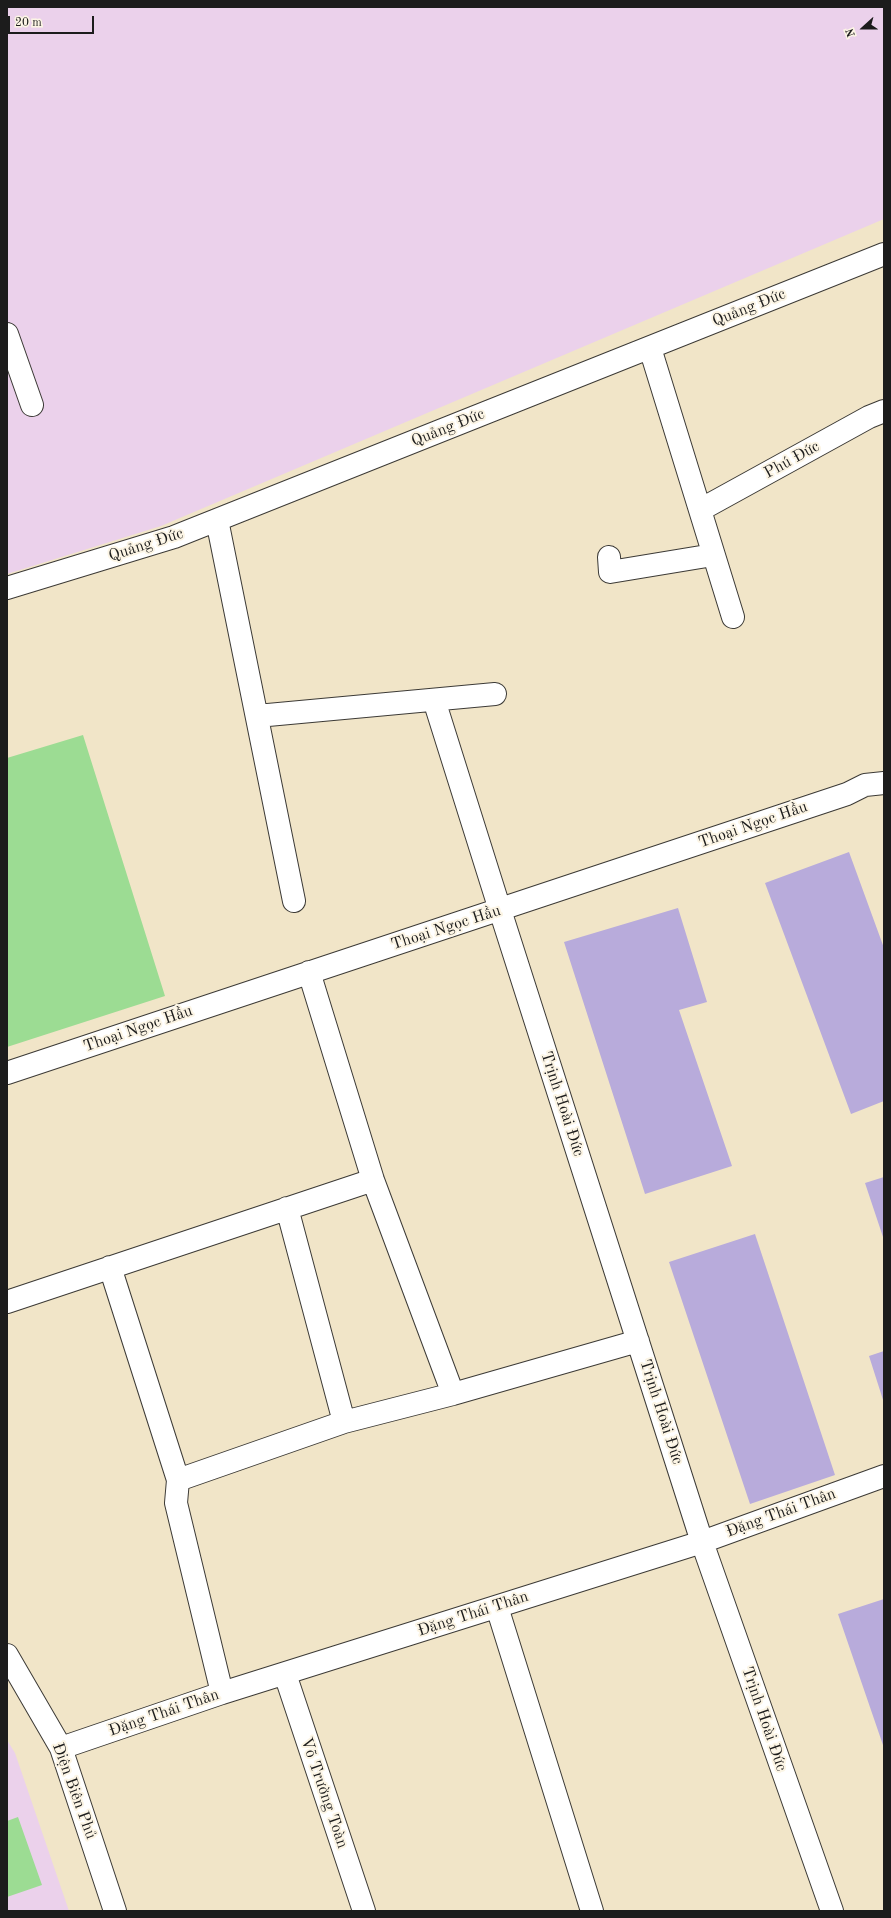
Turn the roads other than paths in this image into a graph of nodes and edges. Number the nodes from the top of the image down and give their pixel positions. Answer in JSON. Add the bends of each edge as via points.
{"nodes":[{"id":1,"x":884,"y":254,"type":"edge"},
{"id":2,"x":7,"y":334,"type":"edge"},
{"id":3,"x":650,"y":348,"type":"junction"},
{"id":4,"x":32,"y":405,"type":"dead end"},
{"id":5,"x":884,"y":411,"type":"edge"},
{"id":6,"x":700,"y":510,"type":"junction"},
{"id":7,"x":217,"y":520,"type":"junction"},
{"id":8,"x":713,"y":555,"type":"junction"},
{"id":9,"x":609,"y":557,"type":"dead end"},
{"id":10,"x":7,"y":588,"type":"edge"},
{"id":11,"x":733,"y":617,"type":"dead end"},
{"id":12,"x":495,"y":694,"type":"dead end"},
{"id":13,"x":434,"y":700,"type":"junction"},
{"id":14,"x":257,"y":716,"type":"junction"},
{"id":15,"x":884,"y":783,"type":"edge"},
{"id":16,"x":294,"y":901,"type":"dead end"},
{"id":17,"x":500,"y":910,"type":"junction"},
{"id":18,"x":309,"y":972,"type":"junction"},
{"id":19,"x":7,"y":1073,"type":"edge"},
{"id":20,"x":373,"y":1180,"type":"junction"},
{"id":21,"x":287,"y":1208,"type":"junction"},
{"id":22,"x":110,"y":1267,"type":"junction"},
{"id":23,"x":7,"y":1302,"type":"edge"},
{"id":24,"x":638,"y":1341,"type":"junction"},
{"id":25,"x":453,"y":1394,"type":"junction"},
{"id":26,"x":344,"y":1422,"type":"junction"},
{"id":27,"x":884,"y":1476,"type":"edge"},
{"id":28,"x":178,"y":1480,"type":"junction"},
{"id":29,"x":702,"y":1542,"type":"junction"},
{"id":30,"x":497,"y":1607,"type":"junction"},
{"id":31,"x":7,"y":1655,"type":"edge"},
{"id":32,"x":285,"y":1674,"type":"junction"},
{"id":33,"x":222,"y":1693,"type":"junction"},
{"id":34,"x":61,"y":1748,"type":"junction"},
{"id":35,"x":115,"y":1911,"type":"edge"},
{"id":36,"x":364,"y":1911,"type":"edge"},
{"id":37,"x":592,"y":1911,"type":"edge"},
{"id":38,"x":832,"y":1911,"type":"edge"}],
"edges":[{"from":1,"to":3,"type":"street","name":"Quảng Đức"},
{"from":2,"to":4,"type":"street"},
{"from":3,"to":6,"type":"street"},
{"from":3,"to":7,"type":"street","name":"Quảng Đức"},
{"from":5,"to":6,"type":"street","name":"Phú Đức"},
{"from":6,"to":8,"type":"street"},
{"from":7,"to":10,"type":"street","name":"Quảng Đức","via":[[174,537]]},
{"from":7,"to":14,"type":"street"},
{"from":8,"to":9,"type":"street","via":[[610,572]]},
{"from":8,"to":11,"type":"street"},
{"from":12,"to":13,"type":"street"},
{"from":13,"to":14,"type":"street"},
{"from":13,"to":17,"type":"street","name":"Trịnh Hoài Đức"},
{"from":14,"to":16,"type":"street"},
{"from":15,"to":17,"type":"street","name":"Thoại Ngọc Hầu","via":[[865,785],[847,794]]},
{"from":17,"to":18,"type":"street","name":"Thoại Ngọc Hầu"},
{"from":17,"to":24,"type":"street","name":"Trịnh Hoài Đức"},
{"from":18,"to":19,"type":"street","name":"Thoại Ngọc Hầu"},
{"from":18,"to":20,"type":"street"},
{"from":20,"to":21,"type":"street"},
{"from":20,"to":25,"type":"street"},
{"from":21,"to":22,"type":"street"},
{"from":21,"to":26,"type":"street"},
{"from":22,"to":23,"type":"street"},
{"from":22,"to":28,"type":"street"},
{"from":24,"to":25,"type":"street"},
{"from":24,"to":29,"type":"street","name":"Trịnh Hoài Đức"},
{"from":25,"to":26,"type":"street"},
{"from":26,"to":28,"type":"street"},
{"from":27,"to":29,"type":"street","name":"Đặng Thái Thân"},
{"from":28,"to":33,"type":"street","via":[[176,1503]]},
{"from":29,"to":30,"type":"street","name":"Đặng Thái Thân"},
{"from":29,"to":38,"type":"street","name":"Trịnh Hoài Đức"},
{"from":30,"to":32,"type":"street","name":"Đặng Thái Thân"},
{"from":30,"to":37,"type":"street"},
{"from":31,"to":34,"type":"street","name":"Điện Biên Phủ"},
{"from":32,"to":33,"type":"street","name":"Đặng Thái Thân"},
{"from":32,"to":36,"type":"street","name":"Võ Trường Toàn"},
{"from":33,"to":34,"type":"street","name":"Đặng Thái Thân"},
{"from":34,"to":35,"type":"street","name":"Điện Biên Phủ"}]}
